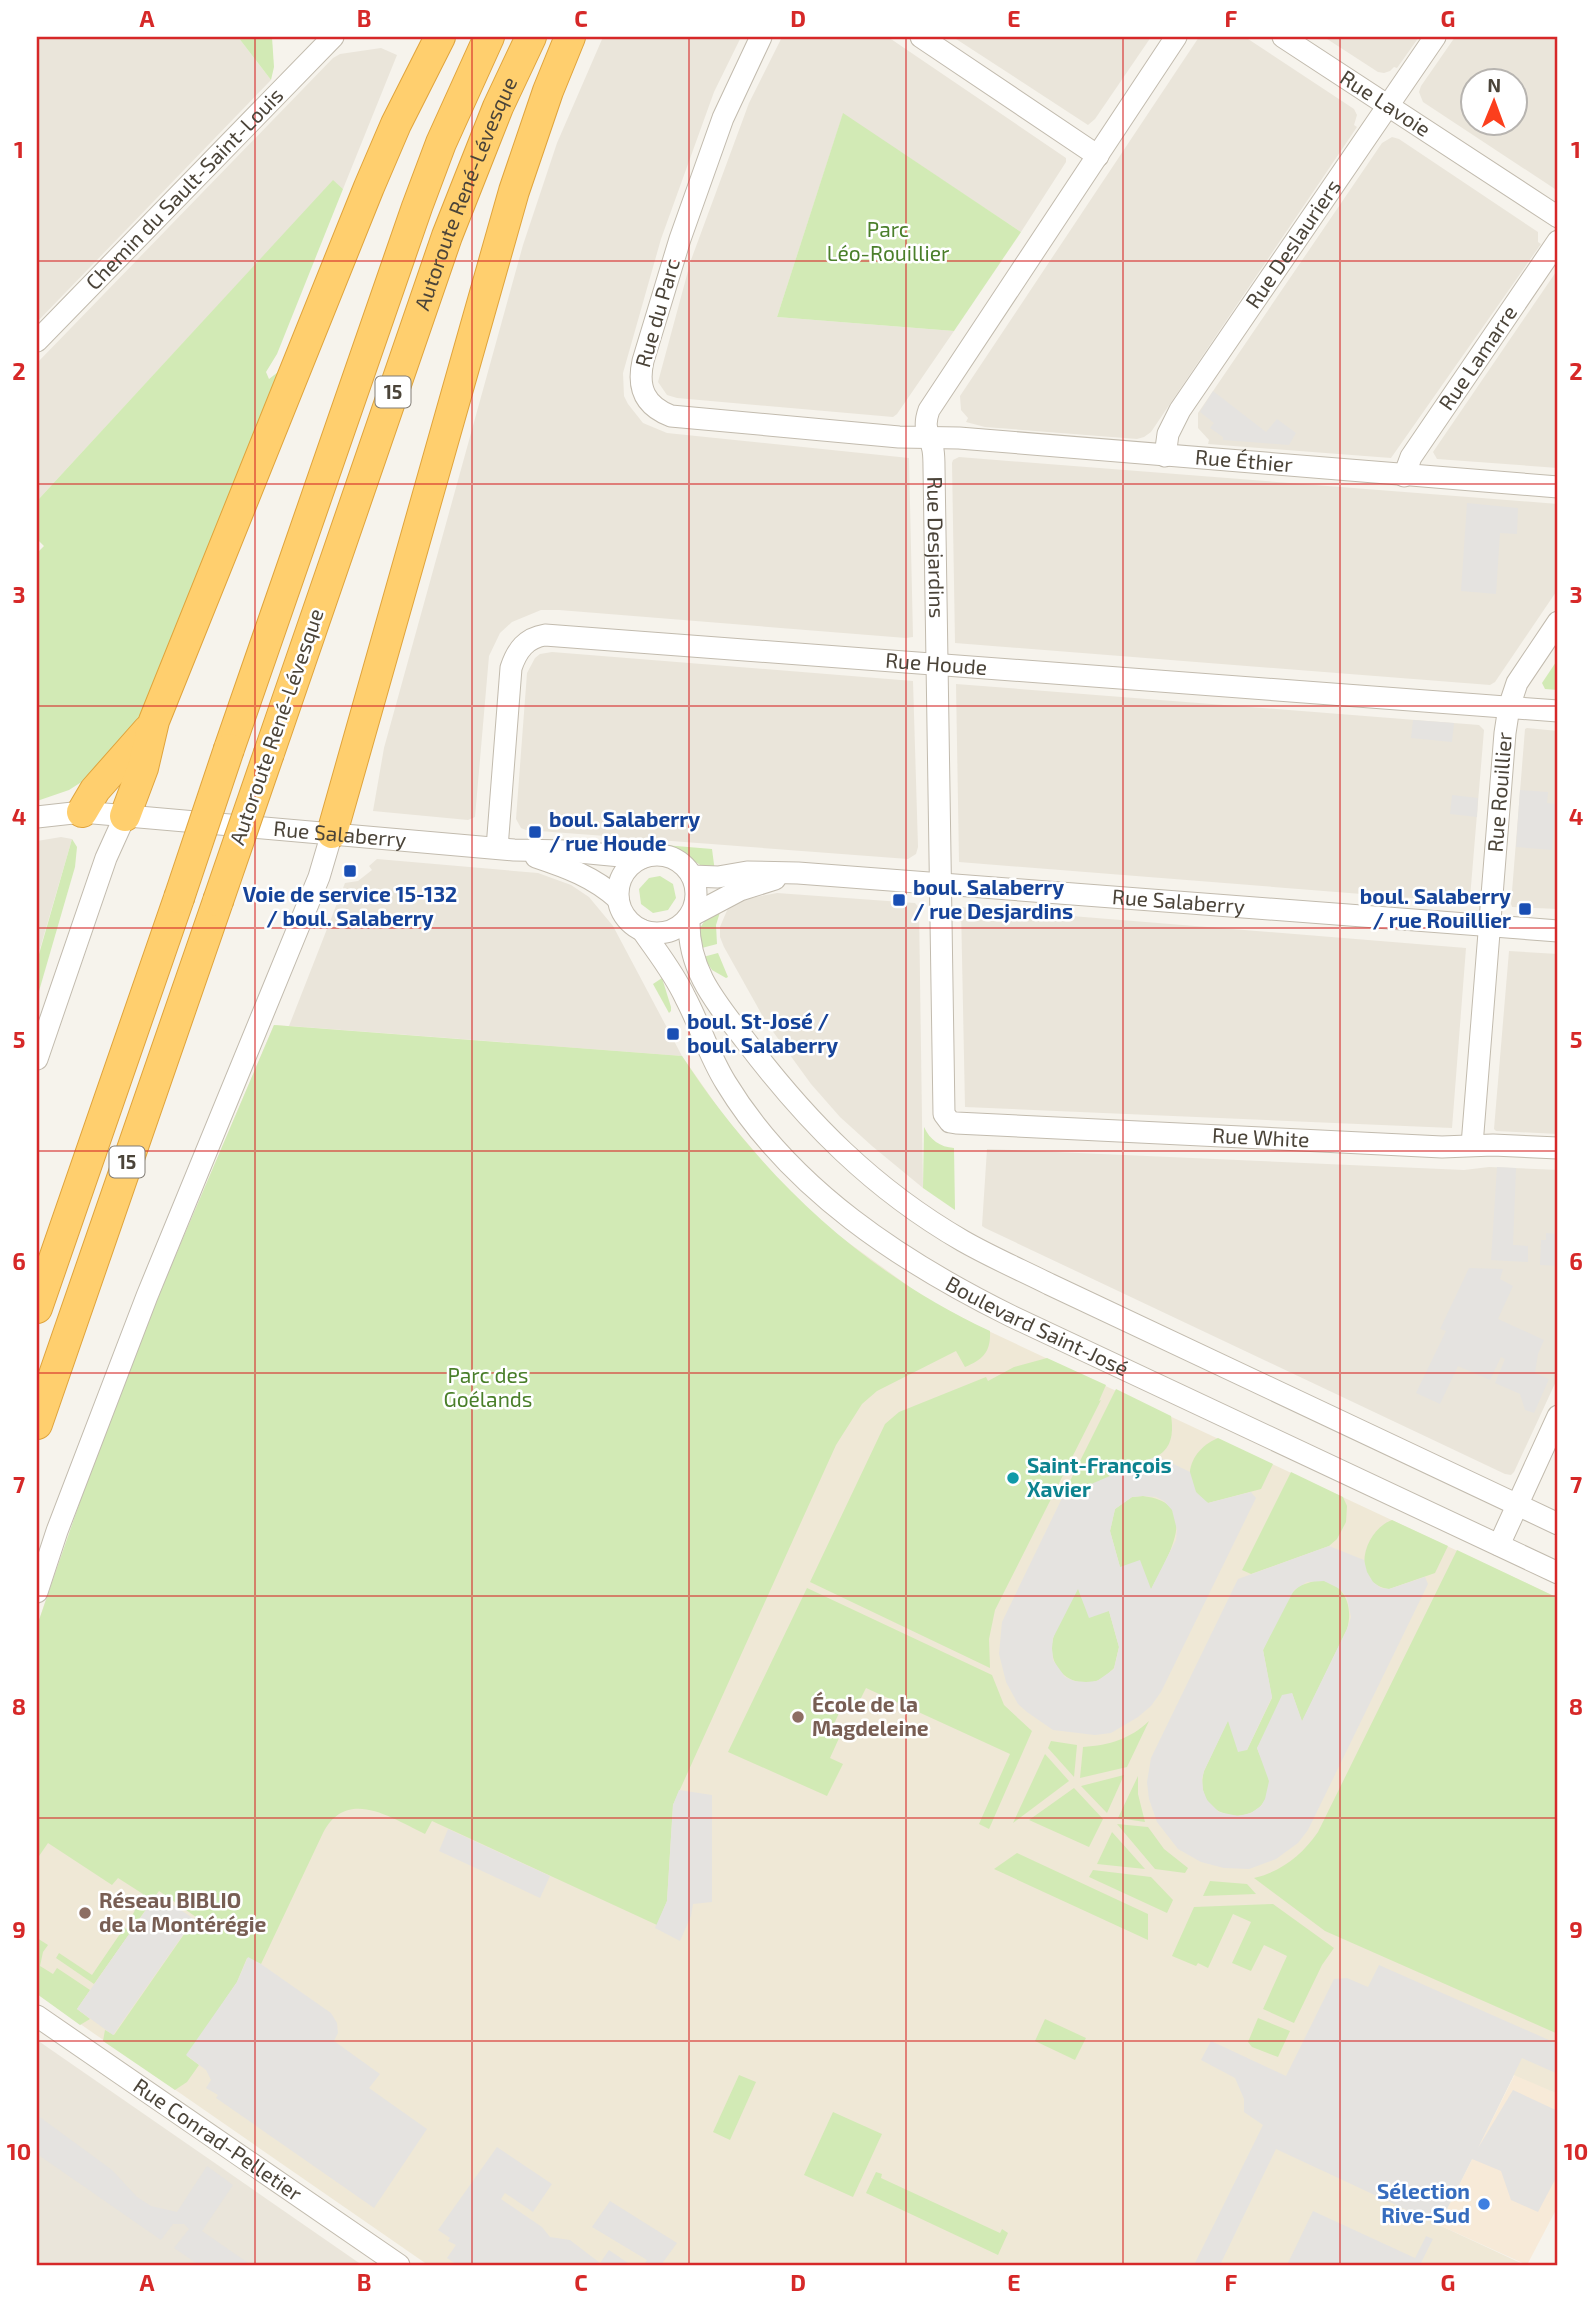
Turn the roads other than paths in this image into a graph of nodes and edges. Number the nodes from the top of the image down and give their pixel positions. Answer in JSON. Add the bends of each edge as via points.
{"nodes":[{"id":1,"x":333,"y":37,"type":"edge"},
{"id":2,"x":440,"y":37,"type":"edge"},
{"id":3,"x":489,"y":37,"type":"edge"},
{"id":4,"x":531,"y":37,"type":"edge"},
{"id":5,"x":570,"y":37,"type":"edge"},
{"id":6,"x":761,"y":37,"type":"edge"},
{"id":7,"x":922,"y":37,"type":"edge"},
{"id":8,"x":1177,"y":37,"type":"edge"},
{"id":9,"x":1283,"y":37,"type":"edge"},
{"id":10,"x":1434,"y":37,"type":"edge"},
{"id":11,"x":1387,"y":106,"type":"junction"},
{"id":12,"x":1098,"y":156,"type":"junction"},
{"id":13,"x":1558,"y":218,"type":"edge"},
{"id":14,"x":1558,"y":241,"type":"edge"},
{"id":15,"x":37,"y":341,"type":"edge"},
{"id":16,"x":928,"y":438,"type":"junction"},
{"id":17,"x":1165,"y":456,"type":"junction"},
{"id":18,"x":1404,"y":476,"type":"junction"},
{"id":19,"x":1558,"y":487,"type":"edge"},
{"id":20,"x":1558,"y":622,"type":"edge"},
{"id":21,"x":938,"y":663,"type":"junction"},
{"id":22,"x":1509,"y":707,"type":"junction"},
{"id":23,"x":1558,"y":711,"type":"edge"},
{"id":24,"x":155,"y":721,"type":"junction"},
{"id":25,"x":82,"y":812,"type":"junction"},
{"id":26,"x":125,"y":816,"type":"junction"},
{"id":27,"x":37,"y":817,"type":"edge"},
{"id":28,"x":332,"y":833,"type":"junction"},
{"id":29,"x":505,"y":849,"type":"junction"},
{"id":30,"x":642,"y":858,"type":"junction"},
{"id":31,"x":797,"y":873,"type":"junction"},
{"id":32,"x":692,"y":876,"type":"junction"},
{"id":33,"x":940,"y":883,"type":"junction"},
{"id":34,"x":618,"y":899,"type":"junction"},
{"id":35,"x":689,"y":917,"type":"junction"},
{"id":36,"x":1489,"y":926,"type":"junction"},
{"id":37,"x":642,"y":930,"type":"junction"},
{"id":38,"x":1558,"y":931,"type":"edge"},
{"id":39,"x":37,"y":1059,"type":"edge"},
{"id":40,"x":961,"y":1123,"type":"joint"},
{"id":41,"x":1472,"y":1145,"type":"junction"},
{"id":42,"x":1558,"y":1148,"type":"edge"},
{"id":43,"x":37,"y":1308,"type":"edge"},
{"id":44,"x":1558,"y":1416,"type":"edge"},
{"id":45,"x":37,"y":1424,"type":"edge"},
{"id":46,"x":1517,"y":1504,"type":"junction"},
{"id":47,"x":1558,"y":1524,"type":"edge"},
{"id":48,"x":1499,"y":1545,"type":"junction"},
{"id":49,"x":1558,"y":1573,"type":"edge"},
{"id":50,"x":37,"y":1592,"type":"edge"},
{"id":51,"x":37,"y":2016,"type":"edge"},
{"id":52,"x":399,"y":2265,"type":"edge"}],
"edges":[{"from":1,"to":15,"type":"street","name":"Chemin du Sault-Saint-Louis"},
{"from":2,"to":24,"type":"highway","via":[[375,174]]},
{"from":3,"to":43,"type":"highway","name":"Autoroute René-Lévesque","number":"15","bridge":true,"via":[[408,231]]},
{"from":4,"to":45,"type":"highway","name":"Autoroute René-Lévesque","number":"15","bridge":true,"via":[[447,236]]},
{"from":5,"to":28,"type":"highway","via":[[507,213]]},
{"from":6,"to":16,"type":"street","name":"Rue du Parc","via":[[730,99],[680,239],[640,373],[643,394],[653,407],[671,416]]},
{"from":7,"to":12,"type":"street"},
{"from":8,"to":12,"type":"street","name":"Rue Desjardins"},
{"from":9,"to":11,"type":"street","name":"Rue Lavoie"},
{"from":10,"to":11,"type":"street","name":"Rue Deslauriers"},
{"from":11,"to":13,"type":"street","name":"Rue Lavoie"},
{"from":11,"to":17,"type":"street","name":"Rue Deslauriers","via":[[1180,410],[1168,434]]},
{"from":12,"to":16,"type":"street","name":"Rue Desjardins","via":[[929,410]]},
{"from":14,"to":18,"type":"street","name":"Rue Lamarre","via":[[1411,457]]},
{"from":16,"to":17,"type":"street","name":"Rue Éthier"},
{"from":16,"to":21,"type":"street","name":"Rue Desjardins","via":[[934,455]]},
{"from":17,"to":18,"type":"street","name":"Rue Éthier"},
{"from":18,"to":19,"type":"street","name":"Rue Éthier"},
{"from":20,"to":22,"type":"street","name":"Rue Rouillier","via":[[1521,676]]},
{"from":21,"to":22,"type":"street","name":"Rue Houde"},
{"from":21,"to":29,"type":"street","name":"Rue Houde","via":[[535,636],[519,650],[512,668]]},
{"from":21,"to":33,"type":"street","name":"Rue Desjardins"},
{"from":22,"to":23,"type":"street","name":"Rue Houde"},
{"from":22,"to":36,"type":"street","name":"Rue Rouillier"},
{"from":24,"to":25,"type":"highway","via":[[95,790]]},
{"from":24,"to":26,"type":"highway"},
{"from":25,"to":26,"type":"street","name":"Rue Salaberry"},
{"from":25,"to":27,"type":"street","name":"Rue Salaberry"},
{"from":26,"to":28,"type":"street","name":"Rue Salaberry"},
{"from":26,"to":39,"type":"street","via":[[106,858]]},
{"from":28,"to":29,"type":"street","name":"Rue Salaberry"},
{"from":28,"to":50,"type":"street","via":[[323,869],[112,1383]]},
{"from":29,"to":30,"type":"street","name":"Rue Salaberry"},
{"from":29,"to":34,"type":"street","name":"Rue Salaberry","via":[[582,874]]},
{"from":30,"to":32,"type":"street","via":[[671,857]]},
{"from":30,"to":34,"type":"street","via":[[622,877]]},
{"from":31,"to":32,"type":"street","name":"Rue Salaberry"},
{"from":31,"to":33,"type":"street","name":"Rue Salaberry"},
{"from":31,"to":35,"type":"street","name":"Rue Salaberry","via":[[740,890]]},
{"from":32,"to":35,"type":"street","via":[[696,897]]},
{"from":33,"to":36,"type":"street","name":"Rue Salaberry"},
{"from":33,"to":40,"type":"street","name":"Rue Desjardins","via":[[944,1114],[950,1122]]},
{"from":34,"to":37,"type":"street","via":[[628,920]]},
{"from":35,"to":37,"type":"street","via":[[665,932]]},
{"from":35,"to":46,"type":"street","name":"Boulevard Saint-José","via":[[690,947],[702,978],[782,1089],[855,1163],[916,1211],[966,1243],[1049,1284]]},
{"from":36,"to":38,"type":"street","name":"Rue Salaberry"},
{"from":36,"to":41,"type":"street","name":"Rue Rouillier"},
{"from":37,"to":48,"type":"street","name":"Boulevard Saint-José","via":[[678,983],[710,1054],[749,1115],[834,1204],[887,1245],[1000,1311]]},
{"from":40,"to":41,"type":"street","name":"Rue White"},
{"from":41,"to":42,"type":"street","name":"Rue White"},
{"from":44,"to":46,"type":"street"},
{"from":46,"to":47,"type":"street","name":"Boulevard Saint-José"},
{"from":46,"to":48,"type":"street"},
{"from":48,"to":49,"type":"street","name":"Boulevard Saint-José"},
{"from":51,"to":52,"type":"street","name":"Rue Conrad-Pelletier"}]}
